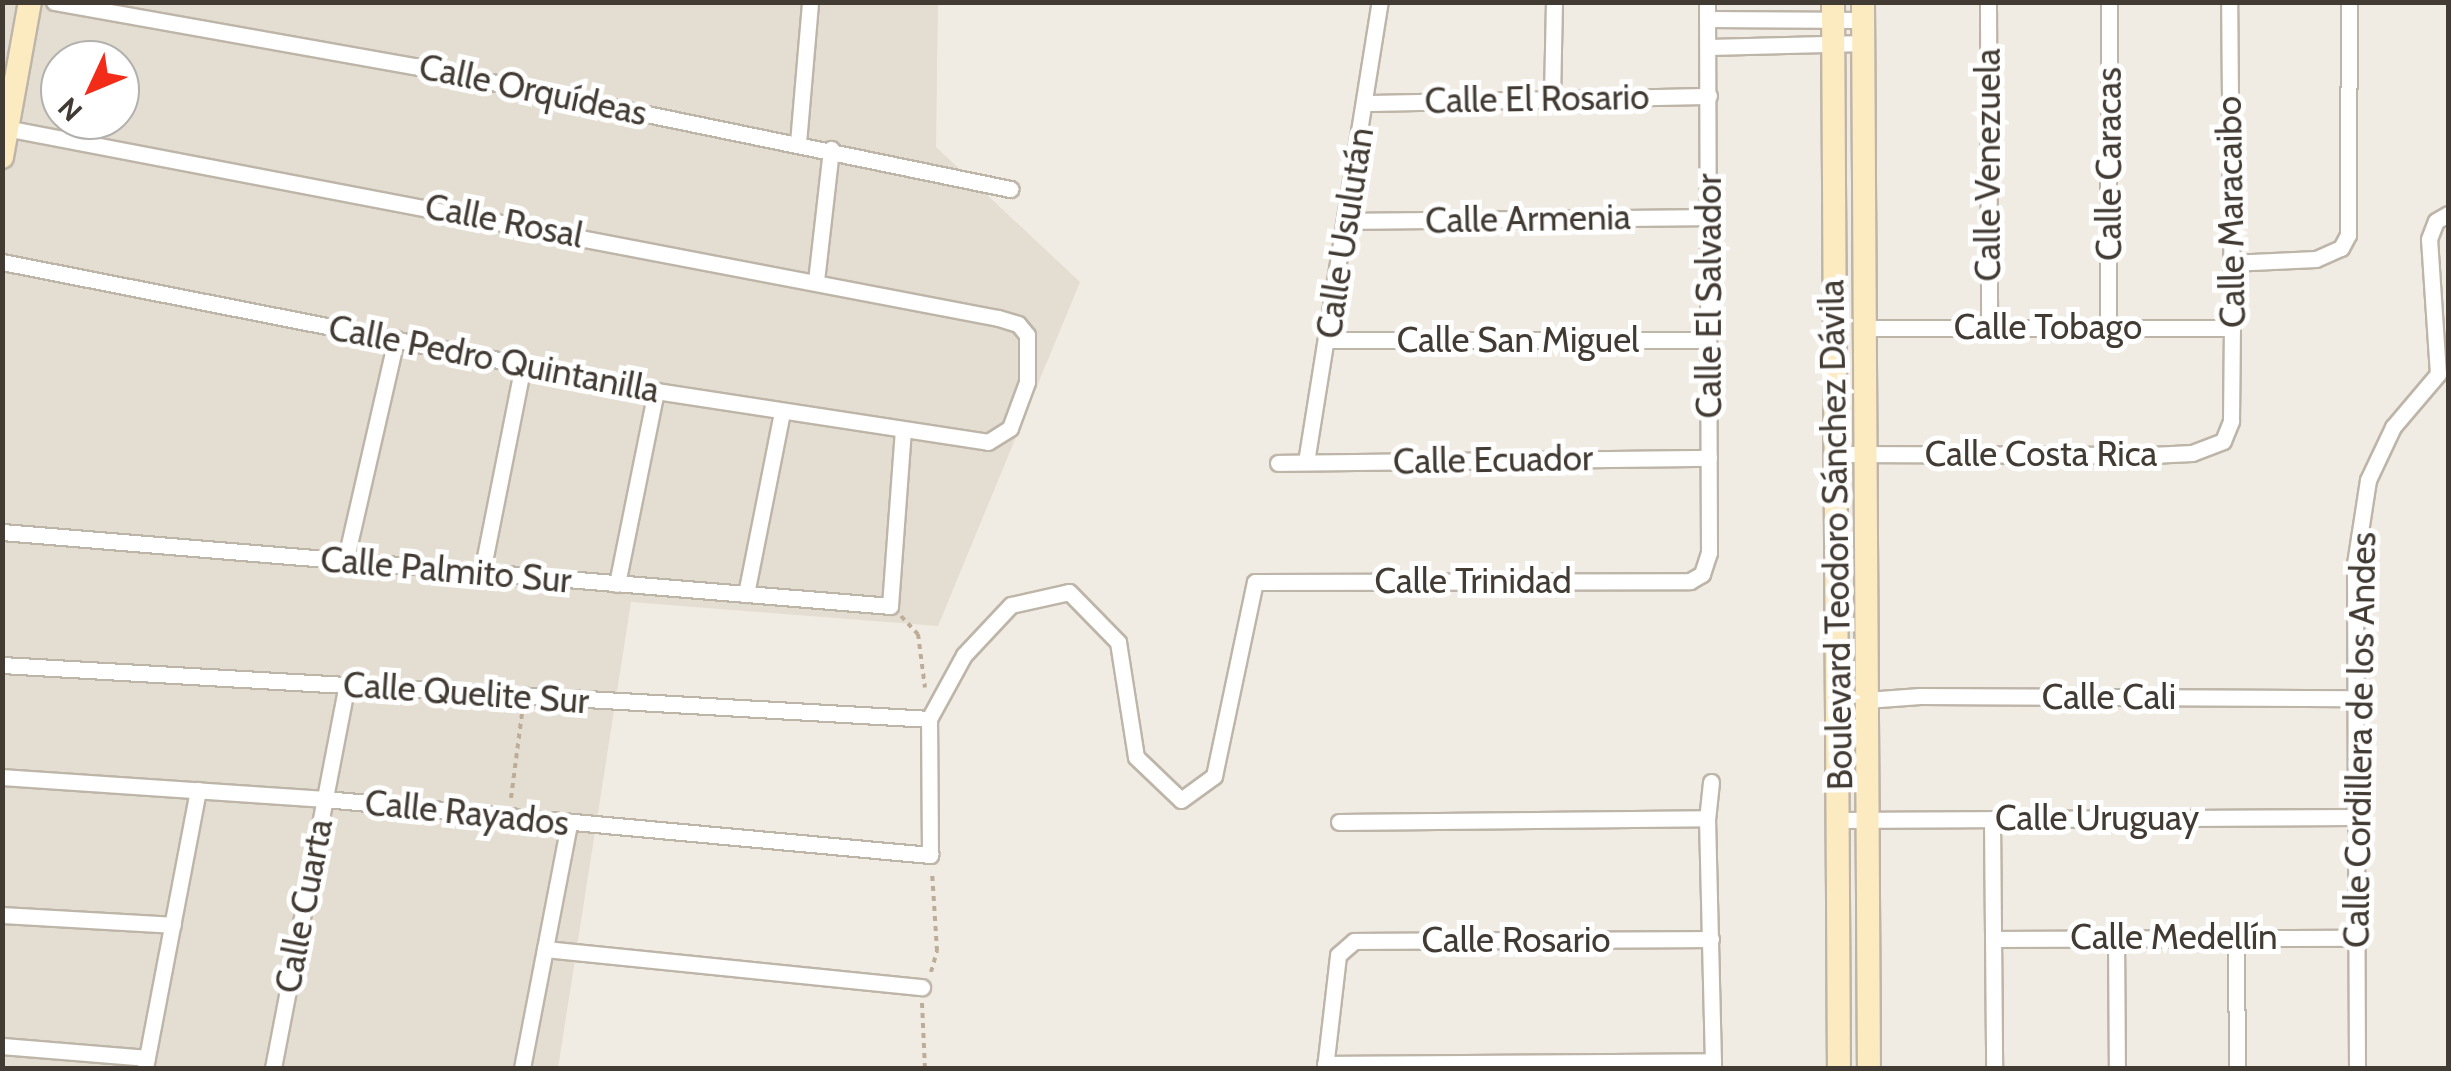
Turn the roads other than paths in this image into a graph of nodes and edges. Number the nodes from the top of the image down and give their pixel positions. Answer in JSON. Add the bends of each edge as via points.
{"nodes":[{"id":1,"x":30,"y":2,"type":"edge"},
{"id":2,"x":54,"y":2,"type":"edge"},
{"id":3,"x":1380,"y":2,"type":"edge"},
{"id":4,"x":1554,"y":2,"type":"edge"},
{"id":5,"x":1988,"y":2,"type":"edge"},
{"id":6,"x":2109,"y":2,"type":"edge"},
{"id":7,"x":2228,"y":2,"type":"edge"},
{"id":8,"x":2349,"y":2,"type":"edge"},
{"id":9,"x":804,"y":4,"type":"edge"},
{"id":10,"x":1708,"y":11,"type":"edge"},
{"id":11,"x":1834,"y":11,"type":"edge"},
{"id":12,"x":1863,"y":22,"type":"edge"},
{"id":13,"x":1832,"y":44,"type":"junction"},
{"id":14,"x":1709,"y":47,"type":"junction"},
{"id":15,"x":11,"y":72,"type":"edge"},
{"id":16,"x":1709,"y":96,"type":"junction"},
{"id":17,"x":1552,"y":97,"type":"junction"},
{"id":18,"x":1366,"y":103,"type":"junction"},
{"id":19,"x":10,"y":129,"type":"junction"},
{"id":20,"x":798,"y":143,"type":"junction"},
{"id":21,"x":832,"y":150,"type":"junction"},
{"id":22,"x":2,"y":157,"type":"edge"},
{"id":23,"x":1010,"y":189,"type":"dead end"},
{"id":24,"x":2448,"y":214,"type":"edge"},
{"id":25,"x":1710,"y":217,"type":"junction"},
{"id":26,"x":1345,"y":221,"type":"junction"},
{"id":27,"x":2,"y":262,"type":"edge"},
{"id":28,"x":2230,"y":263,"type":"junction"},
{"id":29,"x":816,"y":281,"type":"junction"},
{"id":30,"x":2108,"y":326,"type":"junction"},
{"id":31,"x":1989,"y":327,"type":"junction"},
{"id":32,"x":1864,"y":328,"type":"junction"},
{"id":33,"x":2232,"y":328,"type":"junction"},
{"id":34,"x":396,"y":339,"type":"junction"},
{"id":35,"x":1329,"y":340,"type":"junction"},
{"id":36,"x":1707,"y":340,"type":"junction"},
{"id":37,"x":2443,"y":342,"type":"edge"},
{"id":38,"x":523,"y":364,"type":"junction"},
{"id":39,"x":2443,"y":373,"type":"edge"},
{"id":40,"x":656,"y":391,"type":"junction"},
{"id":41,"x":782,"y":413,"type":"junction"},
{"id":42,"x":2231,"y":421,"type":"joint"},
{"id":43,"x":904,"y":430,"type":"junction"},
{"id":44,"x":988,"y":442,"type":"joint"},
{"id":45,"x":1866,"y":453,"type":"junction"},
{"id":46,"x":1834,"y":454,"type":"junction"},
{"id":47,"x":1709,"y":458,"type":"junction"},
{"id":48,"x":1278,"y":462,"type":"dead end"},
{"id":49,"x":1306,"y":462,"type":"junction"},
{"id":50,"x":2,"y":532,"type":"edge"},
{"id":51,"x":345,"y":562,"type":"junction"},
{"id":52,"x":482,"y":572,"type":"junction"},
{"id":53,"x":1690,"y":581,"type":"joint"},
{"id":54,"x":617,"y":584,"type":"junction"},
{"id":55,"x":746,"y":594,"type":"junction"},
{"id":56,"x":2,"y":665,"type":"edge"},
{"id":57,"x":346,"y":684,"type":"junction"},
{"id":58,"x":2353,"y":698,"type":"junction"},
{"id":59,"x":1866,"y":700,"type":"junction"},
{"id":60,"x":929,"y":720,"type":"junction"},
{"id":61,"x":2,"y":777,"type":"edge"},
{"id":62,"x":1711,"y":782,"type":"dead end"},
{"id":63,"x":198,"y":790,"type":"junction"},
{"id":64,"x":325,"y":798,"type":"junction"},
{"id":65,"x":2354,"y":817,"type":"junction"},
{"id":66,"x":1707,"y":818,"type":"junction"},
{"id":67,"x":1992,"y":819,"type":"junction"},
{"id":68,"x":1840,"y":820,"type":"junction"},
{"id":69,"x":1870,"y":820,"type":"junction"},
{"id":70,"x":1339,"y":822,"type":"dead end"},
{"id":71,"x":569,"y":823,"type":"junction"},
{"id":72,"x":2,"y":915,"type":"edge"},
{"id":73,"x":172,"y":925,"type":"junction"},
{"id":74,"x":2116,"y":935,"type":"junction"},
{"id":75,"x":2236,"y":936,"type":"junction"},
{"id":76,"x":2356,"y":938,"type":"junction"},
{"id":77,"x":1711,"y":939,"type":"junction"},
{"id":78,"x":1992,"y":939,"type":"junction"},
{"id":79,"x":545,"y":948,"type":"junction"},
{"id":80,"x":922,"y":987,"type":"road end"},
{"id":81,"x":2,"y":1046,"type":"edge"},
{"id":82,"x":146,"y":1063,"type":"edge"},
{"id":83,"x":1713,"y":1064,"type":"edge"},
{"id":84,"x":1325,"y":1066,"type":"edge"},
{"id":85,"x":273,"y":1068,"type":"edge"},
{"id":86,"x":522,"y":1068,"type":"edge"},
{"id":87,"x":1839,"y":1068,"type":"edge"},
{"id":88,"x":1870,"y":1068,"type":"edge"},
{"id":89,"x":1994,"y":1068,"type":"edge"},
{"id":90,"x":2117,"y":1068,"type":"edge"},
{"id":91,"x":2237,"y":1068,"type":"edge"},
{"id":92,"x":2357,"y":1068,"type":"edge"}],
"edges":[{"from":1,"to":15,"type":"street"},
{"from":2,"to":20,"type":"street","name":"Calle Orquídeas"},
{"from":3,"to":18,"type":"street","name":"Calle Usulután"},
{"from":4,"to":17,"type":"street"},
{"from":5,"to":31,"type":"street","name":"Calle Venezuela"},
{"from":6,"to":30,"type":"street","name":"Calle Caracas"},
{"from":7,"to":28,"type":"street","name":"Calle Maracaibo"},
{"from":8,"to":28,"type":"street","via":[[2350,221],[2340,248],[2316,259]]},
{"from":9,"to":20,"type":"street"},
{"from":10,"to":11,"type":"street"},
{"from":10,"to":14,"type":"street","name":"Calle El Salvador"},
{"from":11,"to":12,"type":"street"},
{"from":11,"to":13,"type":"street","name":"Boulevard Teodoro Sánchez Dávila"},
{"from":12,"to":13,"type":"street"},
{"from":12,"to":32,"type":"street","name":"Boulevard Teodoro Sánchez Dávila"},
{"from":13,"to":14,"type":"street"},
{"from":13,"to":46,"type":"street","name":"Boulevard Teodoro Sánchez Dávila"},
{"from":14,"to":16,"type":"street","name":"Calle El Salvador"},
{"from":15,"to":19,"type":"street"},
{"from":16,"to":17,"type":"street","name":"Calle El Rosario"},
{"from":16,"to":25,"type":"street","name":"Calle El Salvador"},
{"from":17,"to":18,"type":"street","name":"Calle El Rosario"},
{"from":18,"to":26,"type":"street","name":"Calle Usulután"},
{"from":19,"to":22,"type":"street"},
{"from":19,"to":29,"type":"street","name":"Calle Rosal"},
{"from":20,"to":21,"type":"street","name":"Calle Orquídeas"},
{"from":21,"to":23,"type":"street","name":"Calle Orquídeas"},
{"from":21,"to":29,"type":"street"},
{"from":24,"to":37,"type":"street","via":[[2436,221],[2429,239]]},
{"from":25,"to":26,"type":"street","name":"Calle Armenia"},
{"from":25,"to":36,"type":"street","name":"Calle El Salvador"},
{"from":26,"to":35,"type":"street","name":"Calle Usulután"},
{"from":27,"to":34,"type":"street","name":"Calle Pedro Quintanilla"},
{"from":28,"to":33,"type":"street","name":"Calle Maracaibo"},
{"from":29,"to":44,"type":"street","name":"Calle Rosal","via":[[1018,324],[1030,349],[1020,410],[1002,437]]},
{"from":30,"to":31,"type":"street","name":"Calle Tobago"},
{"from":30,"to":33,"type":"street","name":"Calle Tobago"},
{"from":31,"to":32,"type":"street","name":"Calle Tobago"},
{"from":32,"to":45,"type":"street","name":"Boulevard Teodoro Sánchez Dávila"},
{"from":33,"to":42,"type":"street","name":"Calle Maracaibo"},
{"from":34,"to":38,"type":"street","name":"Calle Pedro Quintanilla"},
{"from":34,"to":51,"type":"street"},
{"from":35,"to":36,"type":"street","name":"Calle San Miguel"},
{"from":35,"to":49,"type":"street","name":"Calle Usulután"},
{"from":36,"to":47,"type":"street","name":"Calle El Salvador"},
{"from":37,"to":39,"type":"street"},
{"from":38,"to":40,"type":"street","name":"Calle Pedro Quintanilla"},
{"from":38,"to":52,"type":"street"},
{"from":39,"to":58,"type":"street","name":"Calle Cordillera de los Andes","via":[[2393,428],[2368,480],[2356,564]]},
{"from":40,"to":41,"type":"street","name":"Calle Pedro Quintanilla"},
{"from":40,"to":54,"type":"street"},
{"from":41,"to":43,"type":"street","name":"Calle Pedro Quintanilla"},
{"from":41,"to":55,"type":"street"},
{"from":42,"to":45,"type":"street","name":"Calle Costa Rica","via":[[2223,440],[2192,453]]},
{"from":43,"to":44,"type":"street","name":"Calle Pedro Quintanilla"},
{"from":43,"to":55,"type":"street","name":"Calle Palmito Sur","via":[[890,606]]},
{"from":45,"to":46,"type":"street","name":"Calle Costa Rica"},
{"from":45,"to":59,"type":"street","name":"Boulevard Teodoro Sánchez Dávila"},
{"from":46,"to":68,"type":"street","name":"Boulevard Teodoro Sánchez Dávila"},
{"from":47,"to":49,"type":"street","name":"Calle Ecuador"},
{"from":47,"to":53,"type":"street","name":"Calle El Salvador","via":[[1708,564]]},
{"from":48,"to":49,"type":"street","name":"Calle Ecuador"},
{"from":50,"to":51,"type":"street","name":"Calle Palmito Sur"},
{"from":51,"to":52,"type":"street","name":"Calle Palmito Sur"},
{"from":52,"to":54,"type":"street","name":"Calle Palmito Sur"},
{"from":53,"to":60,"type":"street","name":"Calle Trinidad","via":[[1255,582],[1214,776],[1181,800],[1136,757],[1118,642],[1069,592],[1011,605],[964,655]]},
{"from":54,"to":55,"type":"street","name":"Calle Palmito Sur"},
{"from":56,"to":57,"type":"street","name":"Calle Quelite Sur"},
{"from":57,"to":60,"type":"street","name":"Calle Quelite Sur"},
{"from":57,"to":64,"type":"street","name":"Calle Cuarta"},
{"from":58,"to":59,"type":"street","name":"Calle Cali"},
{"from":58,"to":65,"type":"street","name":"Calle Cordillera de los Andes"},
{"from":59,"to":69,"type":"street","name":"Boulevard Teodoro Sánchez Dávila"},
{"from":60,"to":71,"type":"street","name":"Calle Rayados","via":[[930,855]]},
{"from":61,"to":63,"type":"street","name":"Calle Rayados"},
{"from":62,"to":66,"type":"street"},
{"from":63,"to":64,"type":"street","name":"Calle Rayados"},
{"from":63,"to":73,"type":"street"},
{"from":64,"to":71,"type":"street","name":"Calle Rayados"},
{"from":64,"to":85,"type":"street","name":"Calle Cuarta"},
{"from":65,"to":67,"type":"street","name":"Calle Uruguay"},
{"from":65,"to":76,"type":"street","name":"Calle Cordillera de los Andes"},
{"from":66,"to":70,"type":"street"},
{"from":66,"to":77,"type":"street"},
{"from":67,"to":69,"type":"street","name":"Calle Uruguay"},
{"from":67,"to":78,"type":"street"},
{"from":68,"to":69,"type":"street","name":"Calle Uruguay"},
{"from":68,"to":87,"type":"street","name":"Boulevard Teodoro Sánchez Dávila"},
{"from":69,"to":88,"type":"street","name":"Boulevard Teodoro Sánchez Dávila"},
{"from":71,"to":79,"type":"street"},
{"from":72,"to":73,"type":"street"},
{"from":73,"to":82,"type":"street"},
{"from":74,"to":75,"type":"street","name":"Calle Medellín"},
{"from":74,"to":78,"type":"street","name":"Calle Medellín"},
{"from":74,"to":90,"type":"street"},
{"from":75,"to":76,"type":"street","name":"Calle Medellín"},
{"from":75,"to":91,"type":"street"},
{"from":76,"to":92,"type":"street","name":"Calle Cordillera de los Andes"},
{"from":77,"to":83,"type":"street"},
{"from":77,"to":84,"type":"street","name":"Calle Rosario","via":[[1354,942],[1338,955]]},
{"from":78,"to":89,"type":"street"},
{"from":79,"to":80,"type":"street"},
{"from":79,"to":86,"type":"street"},
{"from":81,"to":82,"type":"street"},
{"from":83,"to":84,"type":"street"}]}
